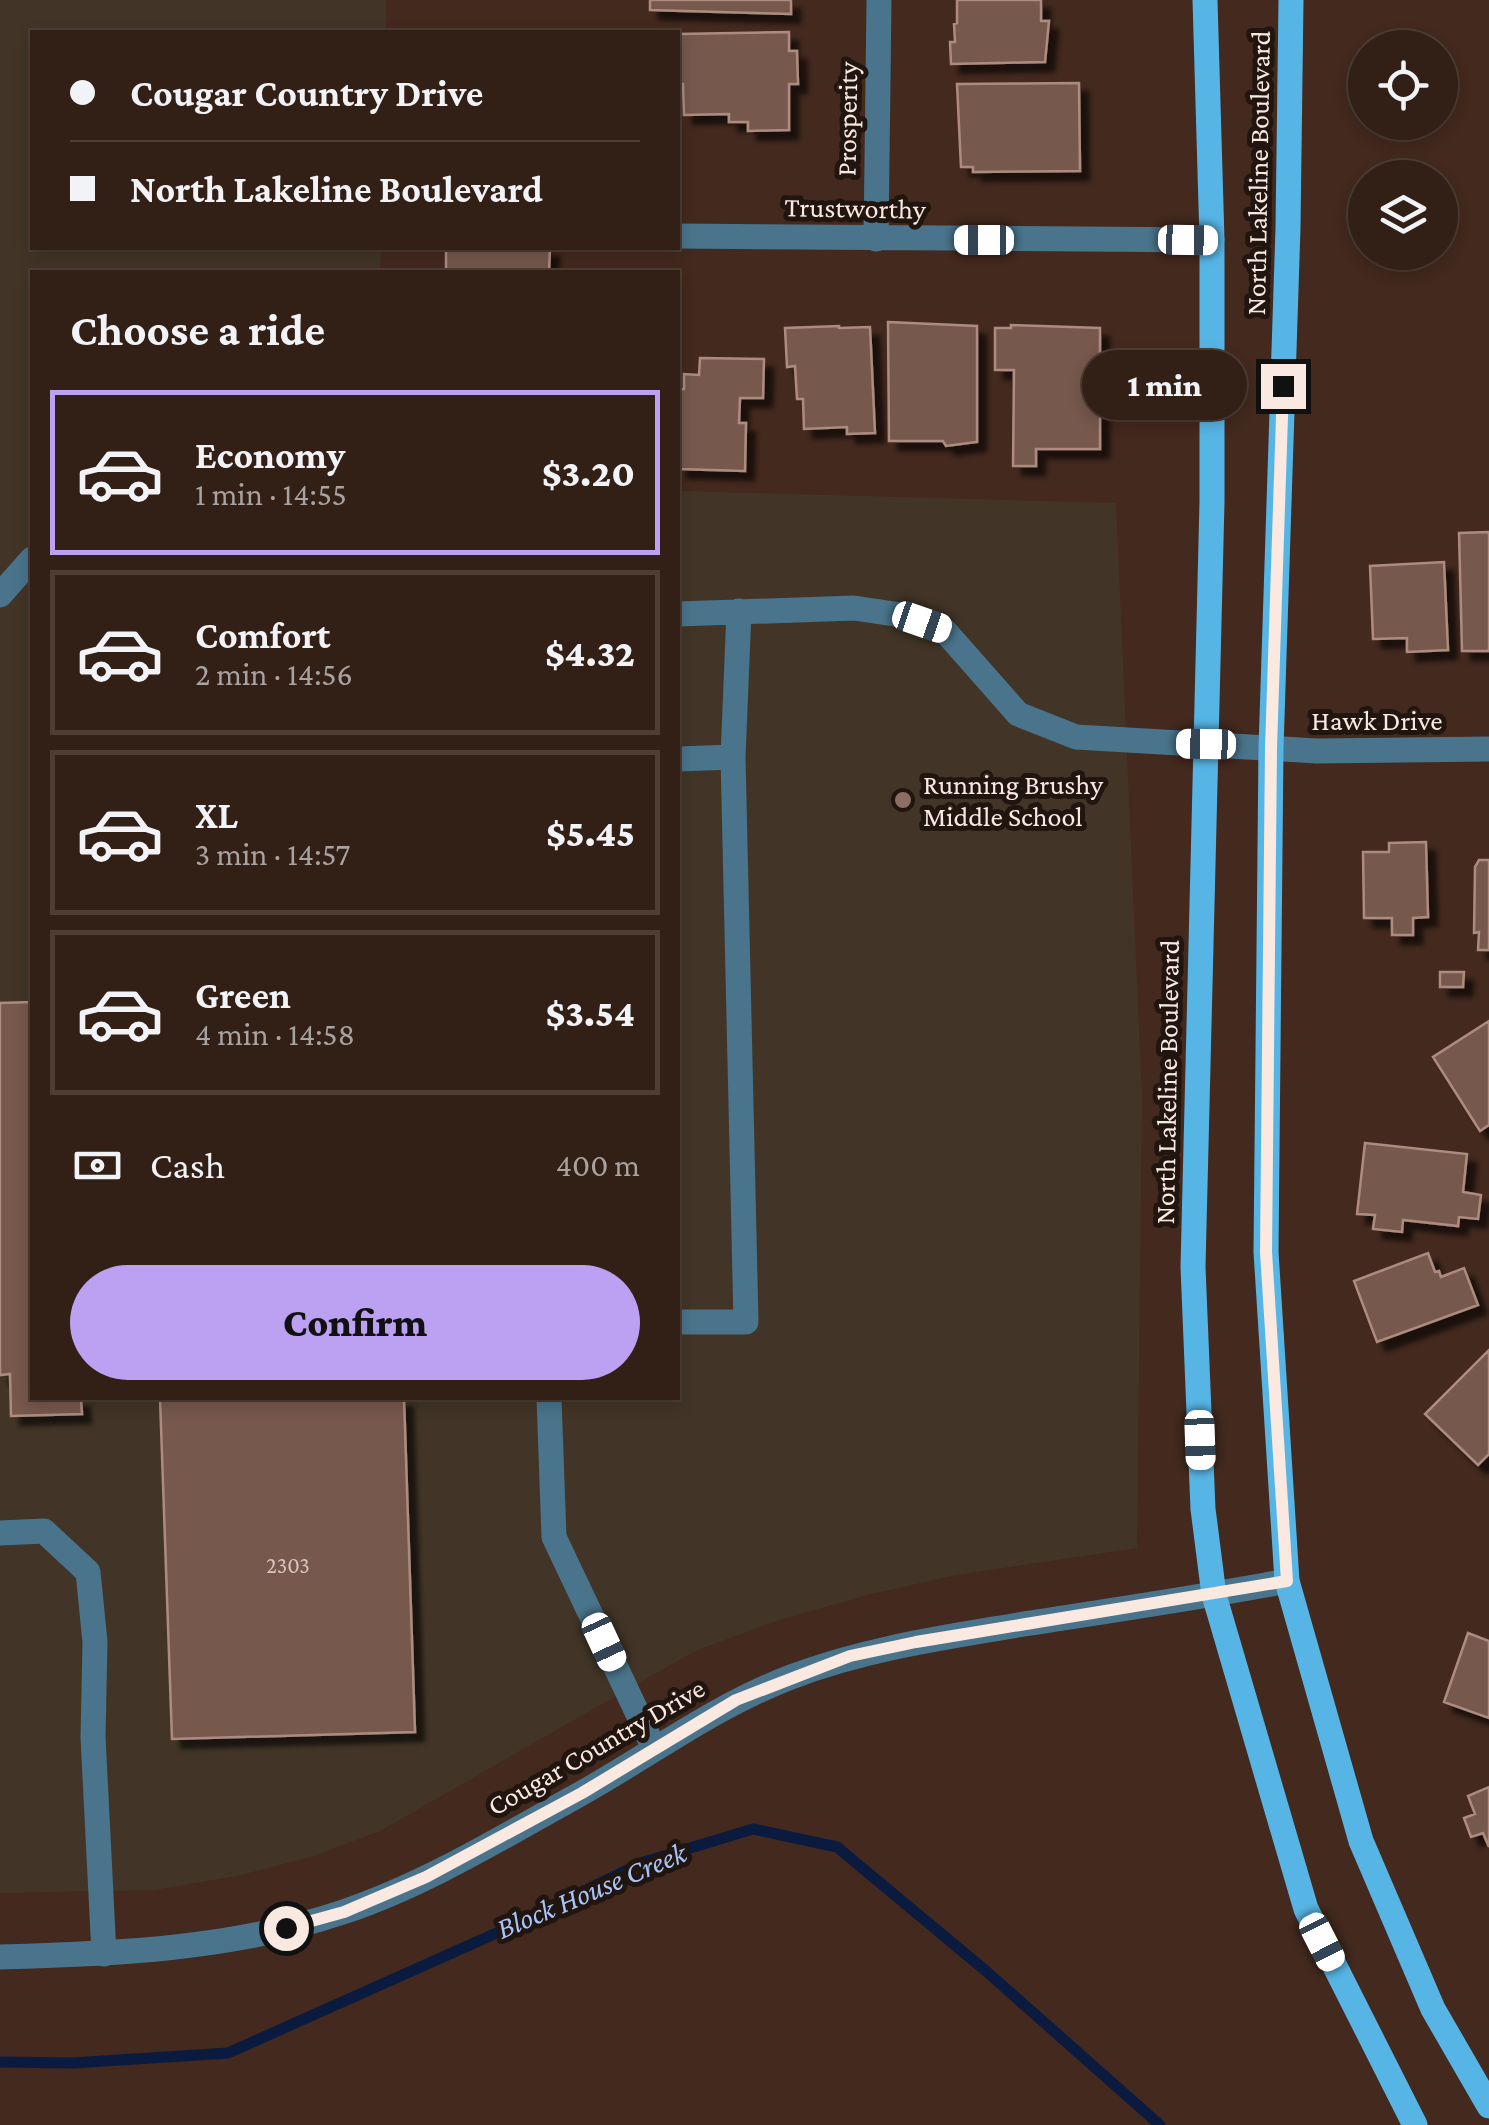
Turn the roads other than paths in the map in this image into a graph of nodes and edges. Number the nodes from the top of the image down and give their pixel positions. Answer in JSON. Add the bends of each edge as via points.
{"nodes":[{"id":1,"x":879,"y":0,"type":"edge"},
{"id":2,"x":1205,"y":0,"type":"edge"},
{"id":3,"x":1291,"y":0,"type":"edge"},
{"id":4,"x":680,"y":236,"type":"edge"},
{"id":5,"x":876,"y":239,"type":"junction"},
{"id":6,"x":1212,"y":240,"type":"junction"},
{"id":7,"x":30,"y":561,"type":"edge"},
{"id":8,"x":0,"y":595,"type":"edge"},
{"id":9,"x":739,"y":610,"type":"junction"},
{"id":10,"x":680,"y":614,"type":"edge"},
{"id":11,"x":1206,"y":744,"type":"junction"},
{"id":12,"x":1271,"y":748,"type":"junction"},
{"id":13,"x":1489,"y":749,"type":"edge"},
{"id":14,"x":733,"y":756,"type":"junction"},
{"id":15,"x":680,"y":759,"type":"edge"},
{"id":16,"x":680,"y":1322,"type":"edge"},
{"id":17,"x":549,"y":1400,"type":"edge"},
{"id":18,"x":0,"y":1532,"type":"edge"},
{"id":19,"x":1287,"y":1581,"type":"junction"},
{"id":20,"x":1214,"y":1595,"type":"junction"},
{"id":21,"x":654,"y":1748,"type":"junction"},
{"id":22,"x":104,"y":1954,"type":"junction"},
{"id":23,"x":0,"y":1957,"type":"edge"},
{"id":24,"x":1489,"y":2106,"type":"edge"},
{"id":25,"x":1415,"y":2125,"type":"edge"}],
"edges":[{"from":1,"to":5,"type":"street","name":"Prosperity"},
{"from":2,"to":6,"type":"main road","name":"North Lakeline Boulevard"},
{"from":3,"to":12,"type":"main road","name":"North Lakeline Boulevard"},
{"from":4,"to":5,"type":"street","name":"Trustworthy"},
{"from":5,"to":6,"type":"street","name":"Trustworthy"},
{"from":6,"to":11,"type":"main road","name":"North Lakeline Boulevard"},
{"from":7,"to":8,"type":"street"},
{"from":9,"to":10,"type":"street","name":"Hawk Drive"},
{"from":9,"to":11,"type":"street","name":"Hawk Drive","via":[[854,608],[901,615],[944,630],[1018,714],[1076,737]]},
{"from":9,"to":14,"type":"street"},
{"from":11,"to":12,"type":"street","name":"Hawk Drive"},
{"from":11,"to":20,"type":"main road","name":"North Lakeline Boulevard","via":[[1193,1266],[1203,1509]]},
{"from":12,"to":13,"type":"street","name":"Hawk Drive"},
{"from":12,"to":19,"type":"main road","name":"North Lakeline Boulevard","via":[[1266,1252]]},
{"from":14,"to":15,"type":"street"},
{"from":14,"to":16,"type":"street","via":[[746,1322]]},
{"from":17,"to":21,"type":"street","via":[[554,1537]]},
{"from":18,"to":22,"type":"street","via":[[44,1531],[88,1572]]},
{"from":19,"to":20,"type":"street","name":"Cougar Country Drive"},
{"from":19,"to":24,"type":"main road","name":"North Lakeline Boulevard","via":[[1361,1842],[1432,2009]]},
{"from":20,"to":21,"type":"street","name":"Cougar Country Drive","via":[[850,1656],[736,1700]]},
{"from":20,"to":25,"type":"main road","name":"North Lakeline Boulevard","via":[[1306,1909]]},
{"from":21,"to":22,"type":"street","name":"Cougar Country Drive","via":[[502,1837],[344,1912],[256,1936]]},
{"from":22,"to":23,"type":"street","name":"Cougar Country Drive"}]}
